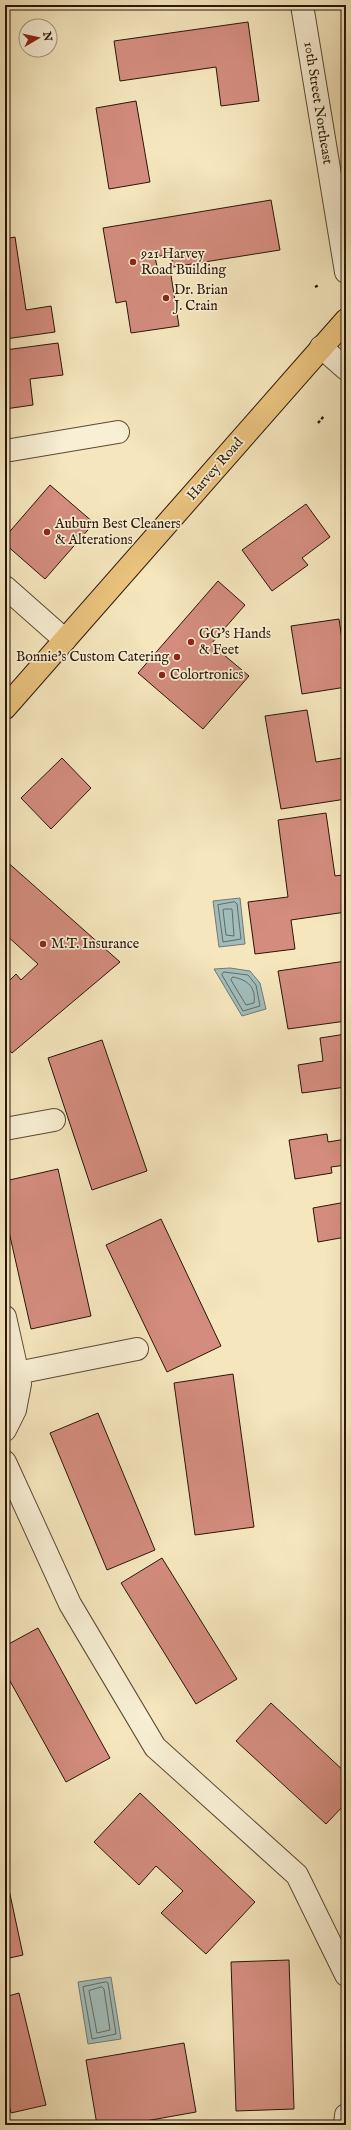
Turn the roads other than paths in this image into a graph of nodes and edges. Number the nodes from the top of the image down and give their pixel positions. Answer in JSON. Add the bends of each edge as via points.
{"nodes":[{"id":1,"x":302,"y":5,"type":"edge"},
{"id":2,"x":346,"y":272,"type":"edge"},
{"id":3,"x":346,"y":320,"type":"edge"},
{"id":4,"x":322,"y":347,"type":"junction"},
{"id":5,"x":346,"y":369,"type":"edge"},
{"id":6,"x":118,"y":432,"type":"dead end"},
{"id":7,"x":5,"y":451,"type":"edge"},
{"id":8,"x":5,"y":587,"type":"edge"},
{"id":9,"x":65,"y":640,"type":"junction"},
{"id":10,"x":5,"y":708,"type":"edge"},
{"id":11,"x":54,"y":1120,"type":"dead end"},
{"id":12,"x":5,"y":1129,"type":"edge"},
{"id":13,"x":5,"y":1317,"type":"edge"},
{"id":14,"x":137,"y":1350,"type":"dead end"},
{"id":15,"x":17,"y":1372,"type":"junction"},
{"id":16,"x":5,"y":1430,"type":"edge"},
{"id":17,"x":5,"y":1462,"type":"edge"},
{"id":18,"x":346,"y":1975,"type":"edge"},
{"id":19,"x":346,"y":2115,"type":"edge"},
{"id":20,"x":345,"y":2125,"type":"edge"}],
"edges":[{"from":1,"to":2,"type":"street","name":"10th Street Northeast"},
{"from":3,"to":4,"type":"main road","name":"Harvey Road"},
{"from":4,"to":5,"type":"street"},
{"from":4,"to":9,"type":"main road","name":"Harvey Road"},
{"from":6,"to":7,"type":"street"},
{"from":8,"to":9,"type":"street"},
{"from":9,"to":10,"type":"main road","name":"Harvey Road"},
{"from":11,"to":12,"type":"street"},
{"from":13,"to":15,"type":"street"},
{"from":14,"to":15,"type":"street"},
{"from":15,"to":16,"type":"street","via":[[20,1384],[15,1410]]},
{"from":17,"to":18,"type":"street","via":[[70,1604],[155,1747],[297,1875]]},
{"from":19,"to":20,"type":"street"}]}
